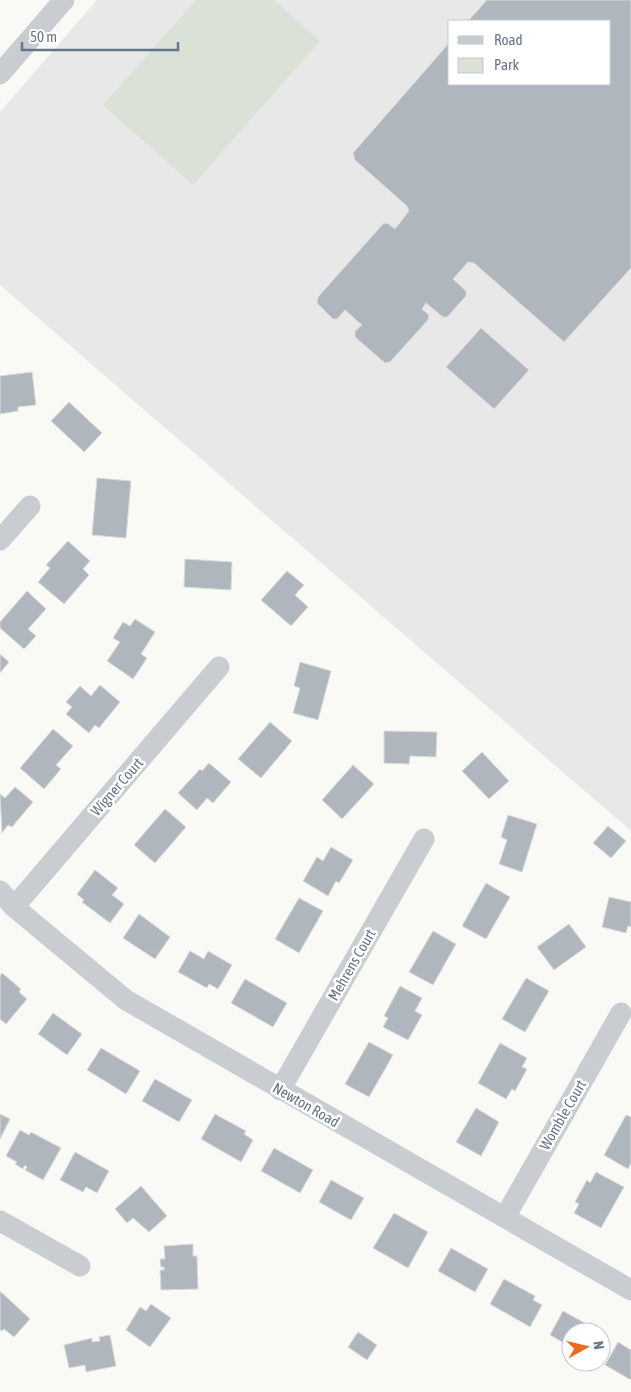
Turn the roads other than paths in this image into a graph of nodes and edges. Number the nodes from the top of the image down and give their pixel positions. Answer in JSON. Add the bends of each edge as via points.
{"nodes":[{"id":1,"x":64,"y":0,"type":"edge"},
{"id":2,"x":0,"y":74,"type":"edge"},
{"id":3,"x":30,"y":506,"type":"dead end"},
{"id":4,"x":0,"y":540,"type":"edge"},
{"id":5,"x":220,"y":667,"type":"dead end"},
{"id":6,"x":424,"y":839,"type":"dead end"},
{"id":7,"x":0,"y":891,"type":"edge"},
{"id":8,"x":14,"y":907,"type":"junction"},
{"id":9,"x":622,"y":1013,"type":"dead end"},
{"id":10,"x":280,"y":1090,"type":"junction"},
{"id":11,"x":505,"y":1217,"type":"junction"},
{"id":12,"x":0,"y":1221,"type":"edge"},
{"id":13,"x":80,"y":1266,"type":"dead end"},
{"id":14,"x":631,"y":1290,"type":"edge"}],
"edges":[{"from":1,"to":2,"type":"street"},
{"from":3,"to":4,"type":"street"},
{"from":5,"to":8,"type":"street","name":"Wigner Court"},
{"from":6,"to":10,"type":"street","name":"Mehrens Court"},
{"from":7,"to":8,"type":"street","name":"Newton Road"},
{"from":8,"to":10,"type":"street","name":"Newton Road","via":[[126,1000]]},
{"from":9,"to":11,"type":"street","name":"Womble Court"},
{"from":10,"to":11,"type":"street","name":"Newton Road"},
{"from":11,"to":14,"type":"street","name":"Newton Road"},
{"from":12,"to":13,"type":"street"}]}
